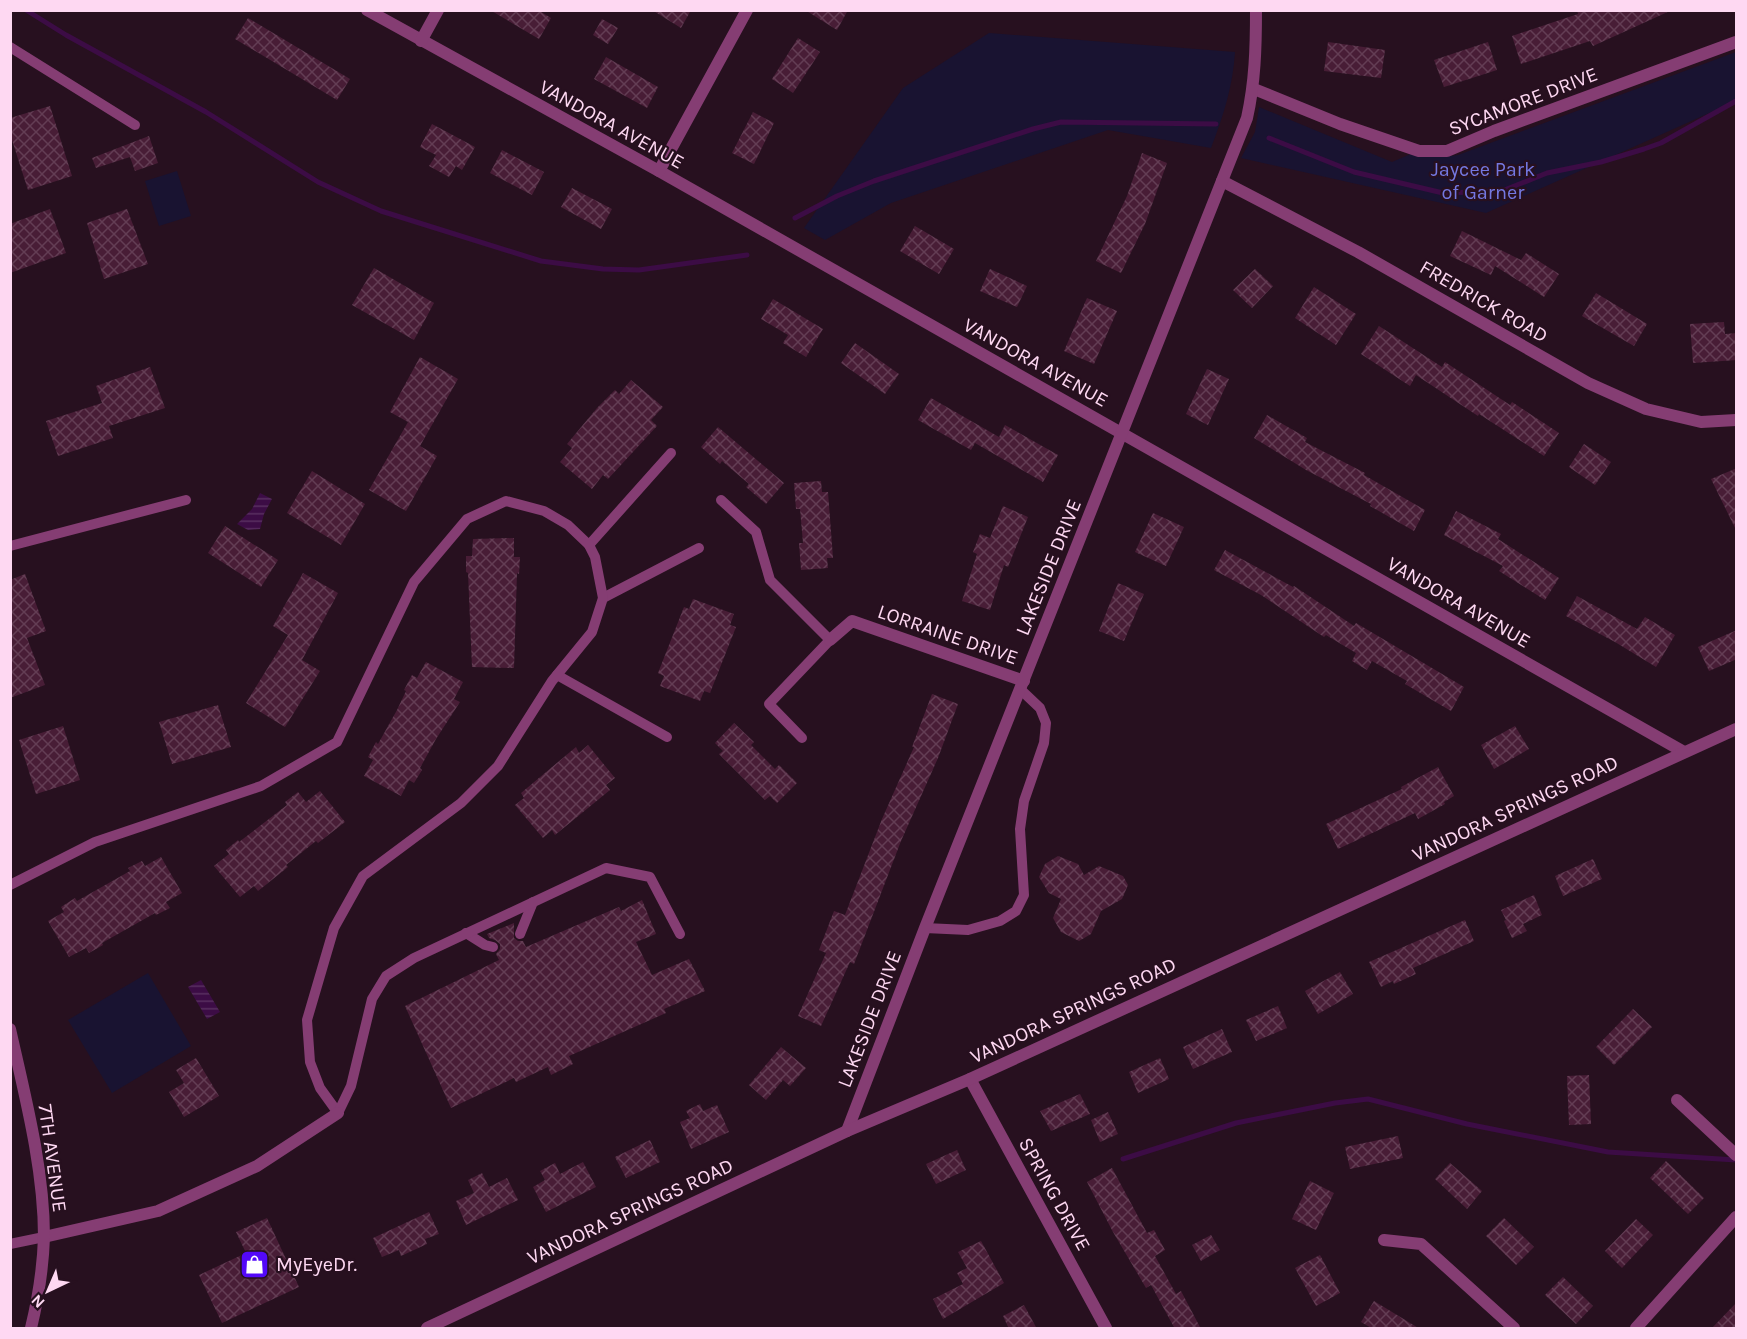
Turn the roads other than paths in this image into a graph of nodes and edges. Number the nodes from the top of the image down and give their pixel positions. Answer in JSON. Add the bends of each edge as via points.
{"nodes":[{"id":1,"x":367,"y":10,"type":"edge"},
{"id":2,"x":438,"y":10,"type":"edge"},
{"id":3,"x":747,"y":10,"type":"edge"},
{"id":4,"x":1256,"y":10,"type":"edge"},
{"id":5,"x":421,"y":41,"type":"junction"},
{"id":6,"x":1737,"y":42,"type":"edge"},
{"id":7,"x":10,"y":47,"type":"edge"},
{"id":8,"x":1254,"y":89,"type":"junction"},
{"id":9,"x":135,"y":125,"type":"dead end"},
{"id":10,"x":659,"y":171,"type":"junction"},
{"id":11,"x":1222,"y":181,"type":"junction"},
{"id":12,"x":1737,"y":420,"type":"edge"},
{"id":13,"x":1122,"y":433,"type":"junction"},
{"id":14,"x":671,"y":453,"type":"dead end"},
{"id":15,"x":186,"y":500,"type":"dead end"},
{"id":16,"x":722,"y":500,"type":"dead end"},
{"id":17,"x":590,"y":545,"type":"junction"},
{"id":18,"x":10,"y":546,"type":"edge"},
{"id":19,"x":699,"y":548,"type":"dead end"},
{"id":20,"x":603,"y":598,"type":"junction"},
{"id":21,"x":830,"y":640,"type":"junction"},
{"id":22,"x":557,"y":675,"type":"junction"},
{"id":23,"x":1023,"y":685,"type":"junction"},
{"id":24,"x":1737,"y":729,"type":"edge"},
{"id":25,"x":667,"y":737,"type":"dead end"},
{"id":26,"x":802,"y":738,"type":"dead end"},
{"id":27,"x":1684,"y":752,"type":"junction"},
{"id":28,"x":10,"y":885,"type":"edge"},
{"id":29,"x":533,"y":902,"type":"junction"},
{"id":30,"x":925,"y":928,"type":"junction"},
{"id":31,"x":466,"y":933,"type":"junction"},
{"id":32,"x":520,"y":934,"type":"dead end"},
{"id":33,"x":680,"y":934,"type":"dead end"},
{"id":34,"x":493,"y":947,"type":"dead end"},
{"id":35,"x":11,"y":1034,"type":"edge"},
{"id":36,"x":970,"y":1079,"type":"junction"},
{"id":37,"x":1677,"y":1100,"type":"dead end"},
{"id":38,"x":338,"y":1113,"type":"junction"},
{"id":39,"x":847,"y":1131,"type":"junction"},
{"id":40,"x":1737,"y":1155,"type":"edge"},
{"id":41,"x":1737,"y":1217,"type":"edge"},
{"id":42,"x":44,"y":1237,"type":"junction"},
{"id":43,"x":1384,"y":1240,"type":"dead end"},
{"id":44,"x":10,"y":1244,"type":"edge"},
{"id":45,"x":31,"y":1329,"type":"edge"},
{"id":46,"x":427,"y":1329,"type":"edge"},
{"id":47,"x":1106,"y":1329,"type":"edge"},
{"id":48,"x":1514,"y":1329,"type":"edge"},
{"id":49,"x":1636,"y":1329,"type":"edge"}],
"edges":[{"from":1,"to":5,"type":"street","name":"VANDORA AVENUE"},
{"from":2,"to":5,"type":"street"},
{"from":3,"to":10,"type":"street"},
{"from":4,"to":8,"type":"street","name":"LAKESIDE DRIVE"},
{"from":5,"to":10,"type":"street","name":"VANDORA AVENUE"},
{"from":6,"to":8,"type":"street","name":"SYCAMORE DRIVE","via":[[1447,151],[1419,151]]},
{"from":7,"to":9,"type":"lane"},
{"from":8,"to":11,"type":"street","name":"LAKESIDE DRIVE"},
{"from":10,"to":13,"type":"street","name":"VANDORA AVENUE"},
{"from":11,"to":12,"type":"street","name":"FREDRICK ROAD","via":[[1358,252],[1588,383],[1646,409],[1690,420]]},
{"from":11,"to":13,"type":"street","name":"LAKESIDE DRIVE"},
{"from":13,"to":23,"type":"street","name":"LAKESIDE DRIVE"},
{"from":13,"to":27,"type":"street","name":"VANDORA AVENUE"},
{"from":14,"to":17,"type":"lane"},
{"from":15,"to":18,"type":"lane"},
{"from":16,"to":21,"type":"lane","via":[[756,532],[770,580]]},
{"from":17,"to":20,"type":"lane"},
{"from":17,"to":28,"type":"lane","via":[[568,525],[544,511],[506,501],[466,519],[414,582],[337,742],[261,786],[95,842]]},
{"from":19,"to":20,"type":"lane"},
{"from":20,"to":22,"type":"lane","via":[[592,632]]},
{"from":21,"to":23,"type":"street","name":"LORRAINE DRIVE","via":[[852,621]]},
{"from":21,"to":26,"type":"lane","via":[[769,704]]},
{"from":22,"to":25,"type":"lane"},
{"from":22,"to":38,"type":"lane","via":[[498,766],[461,803],[363,876],[334,928],[307,1020],[310,1062],[320,1088]]},
{"from":23,"to":30,"type":"street","name":"LAKESIDE DRIVE"},
{"from":23,"to":30,"type":"lane","via":[[1041,708],[1046,723],[1044,743],[1024,801],[1024,895],[1016,911],[1000,921],[968,930]]},
{"from":24,"to":27,"type":"street","name":"VANDORA SPRINGS ROAD"},
{"from":27,"to":36,"type":"street","name":"VANDORA SPRINGS ROAD"},
{"from":29,"to":31,"type":"lane"},
{"from":29,"to":32,"type":"lane"},
{"from":29,"to":33,"type":"lane","via":[[606,868],[650,877]]},
{"from":30,"to":39,"type":"street","name":"LAKESIDE DRIVE"},
{"from":31,"to":34,"type":"lane"},
{"from":31,"to":38,"type":"lane","via":[[386,976],[372,999],[351,1086]]},
{"from":35,"to":42,"type":"street","name":"7TH AVENUE","via":[[34,1146]]},
{"from":36,"to":39,"type":"street","name":"VANDORA SPRINGS ROAD"},
{"from":36,"to":47,"type":"street","name":"SPRING DRIVE"},
{"from":37,"to":40,"type":"street"},
{"from":38,"to":42,"type":"street","via":[[256,1166],[158,1211]]},
{"from":39,"to":46,"type":"street","name":"VANDORA SPRINGS ROAD"},
{"from":41,"to":49,"type":"street"},
{"from":42,"to":44,"type":"lane"},
{"from":42,"to":45,"type":"street","name":"7TH AVENUE"},
{"from":43,"to":48,"type":"street","via":[[1421,1244]]}]}
